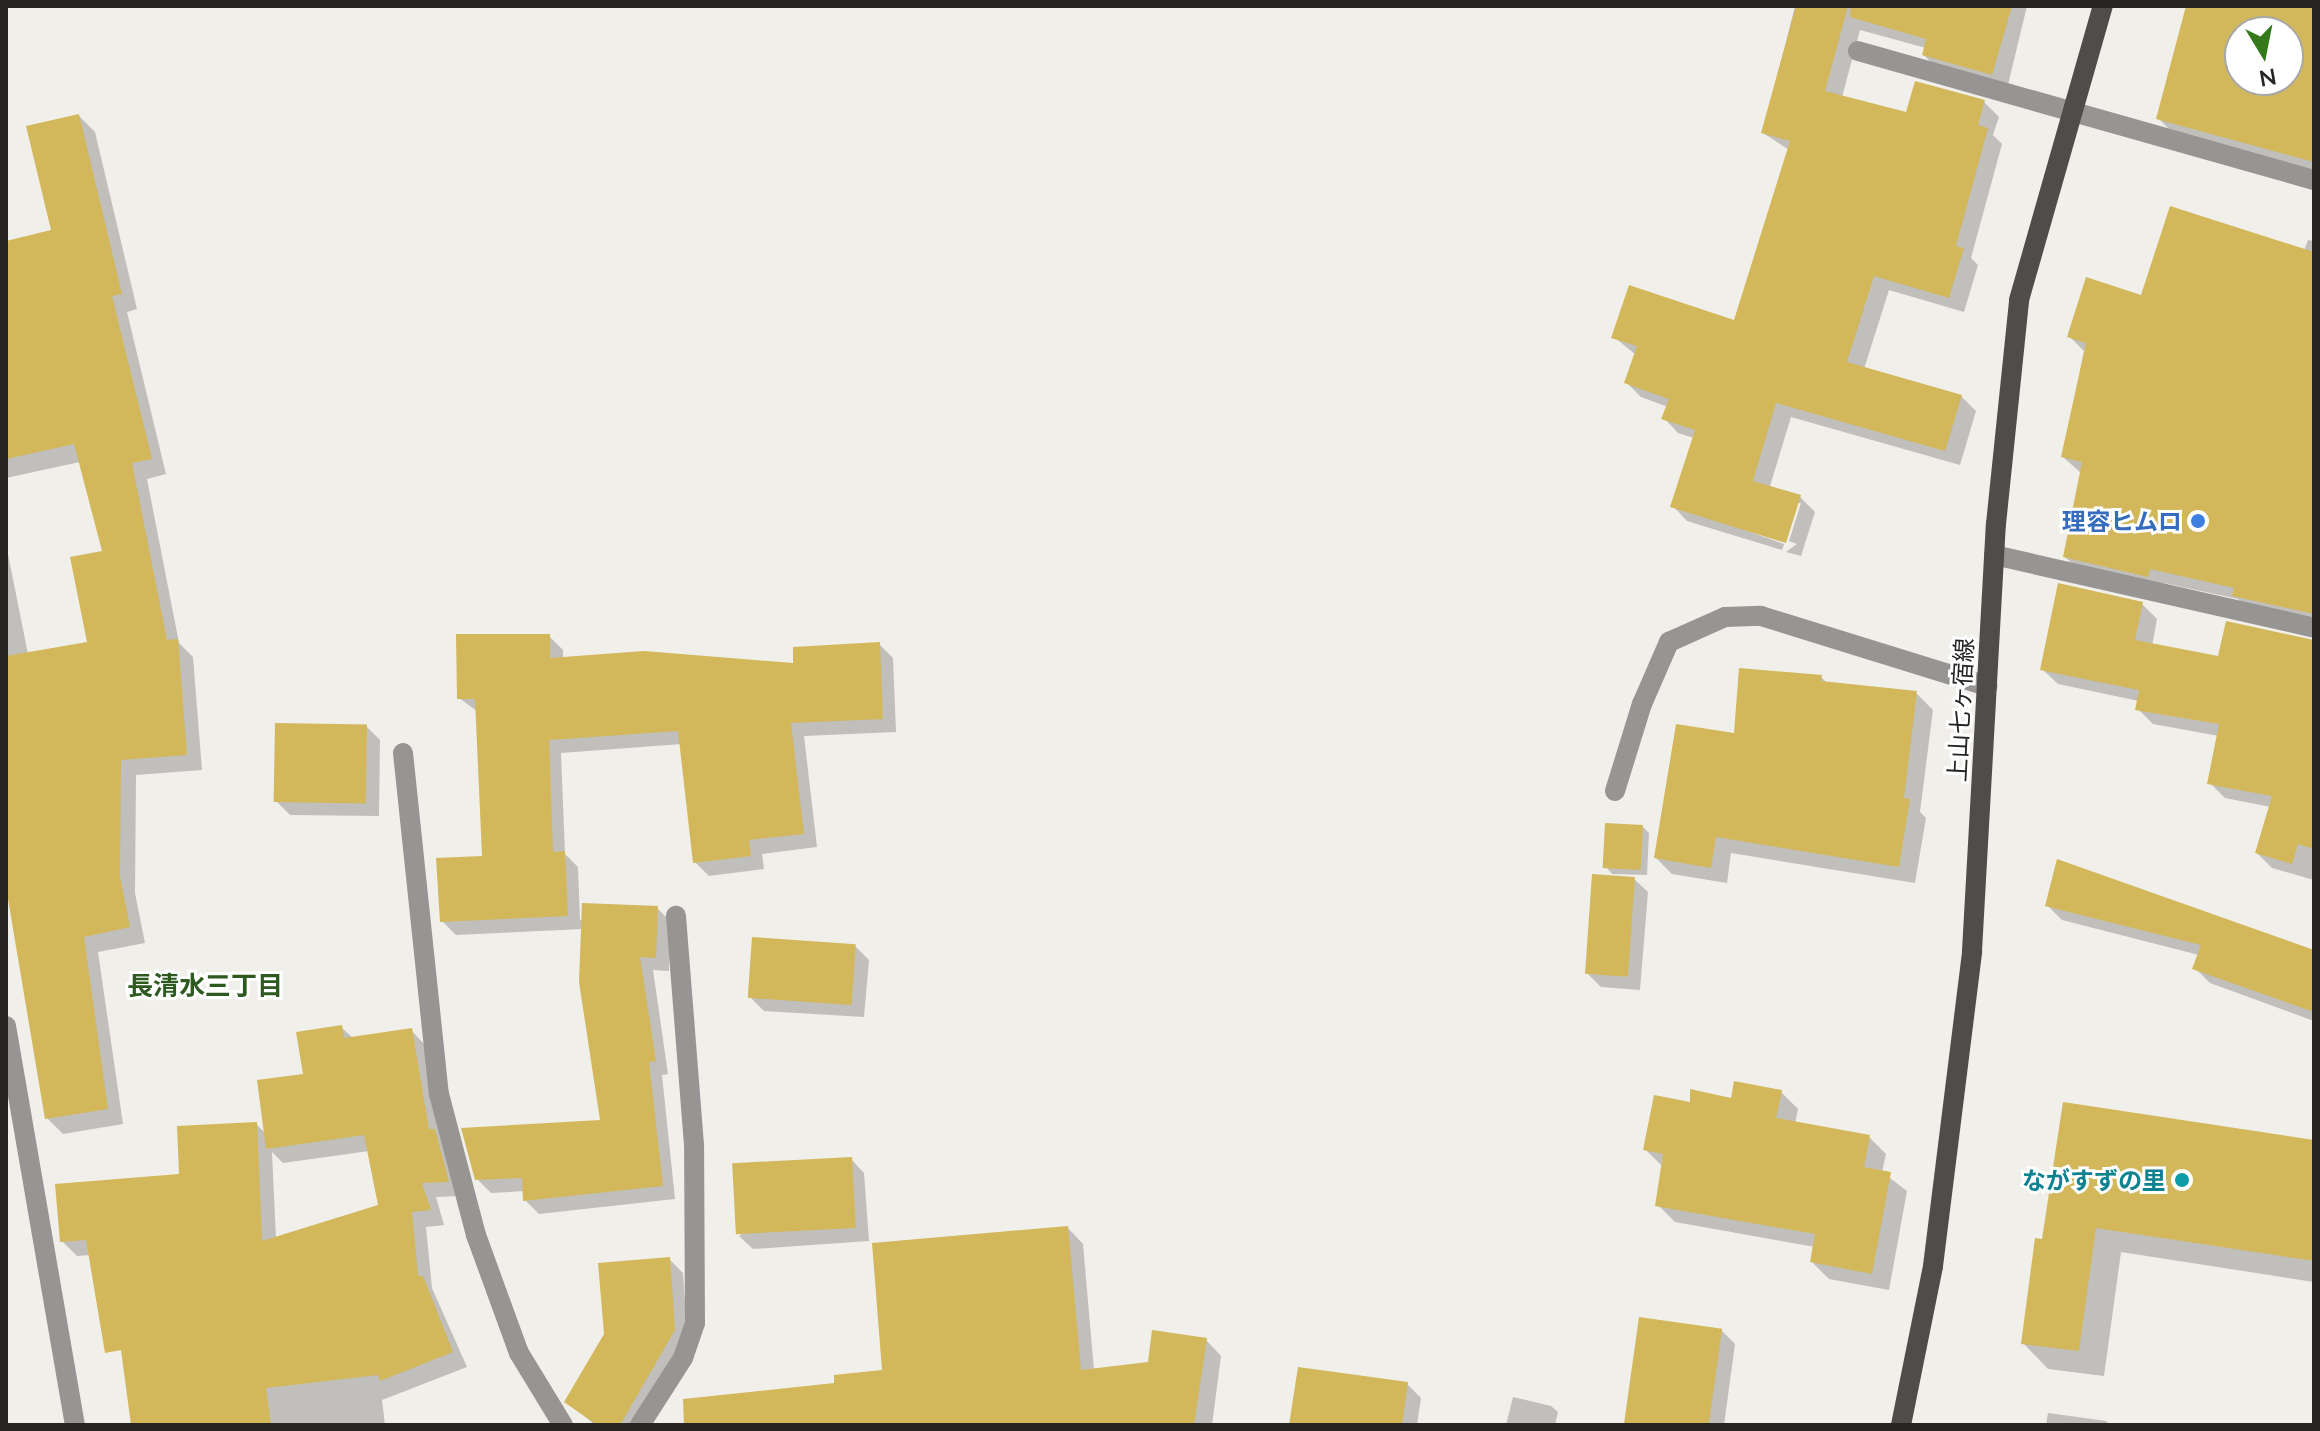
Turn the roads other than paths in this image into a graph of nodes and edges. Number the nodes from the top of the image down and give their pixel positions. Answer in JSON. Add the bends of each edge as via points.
{"nodes":[{"id":1,"x":2103,"y":6,"type":"edge"},
{"id":2,"x":1858,"y":51,"type":"dead end"},
{"id":3,"x":2073,"y":110,"type":"junction"},
{"id":4,"x":2314,"y":180,"type":"edge"},
{"id":5,"x":1994,"y":555,"type":"junction"},
{"id":6,"x":2312,"y":627,"type":"dead end"},
{"id":7,"x":1987,"y":686,"type":"junction"},
{"id":8,"x":403,"y":753,"type":"dead end"},
{"id":9,"x":1615,"y":791,"type":"dead end"},
{"id":10,"x":676,"y":916,"type":"dead end"},
{"id":11,"x":6,"y":1026,"type":"edge"},
{"id":12,"x":75,"y":1425,"type":"edge"},
{"id":13,"x":563,"y":1425,"type":"edge"},
{"id":14,"x":640,"y":1425,"type":"edge"},
{"id":15,"x":1901,"y":1425,"type":"edge"}],
"edges":[{"from":1,"to":3,"type":"main road","name":"上山七ヶ宿線"},
{"from":2,"to":3,"type":"lane"},
{"from":3,"to":4,"type":"lane"},
{"from":3,"to":5,"type":"main road","name":"上山七ヶ宿線","via":[[2019,300]]},
{"from":5,"to":6,"type":"lane"},
{"from":5,"to":7,"type":"main road","name":"上山七ヶ宿線"},
{"from":7,"to":9,"type":"lane","via":[[1761,616],[1725,617],[1669,642],[1642,704]]},
{"from":7,"to":15,"type":"main road","name":"上山七ヶ宿線","via":[[1972,951],[1933,1266]]},
{"from":8,"to":13,"type":"lane","via":[[439,1094],[476,1235],[519,1353]]},
{"from":10,"to":14,"type":"lane","via":[[694,1145],[695,1323],[683,1358]]},
{"from":11,"to":12,"type":"lane"}]}
